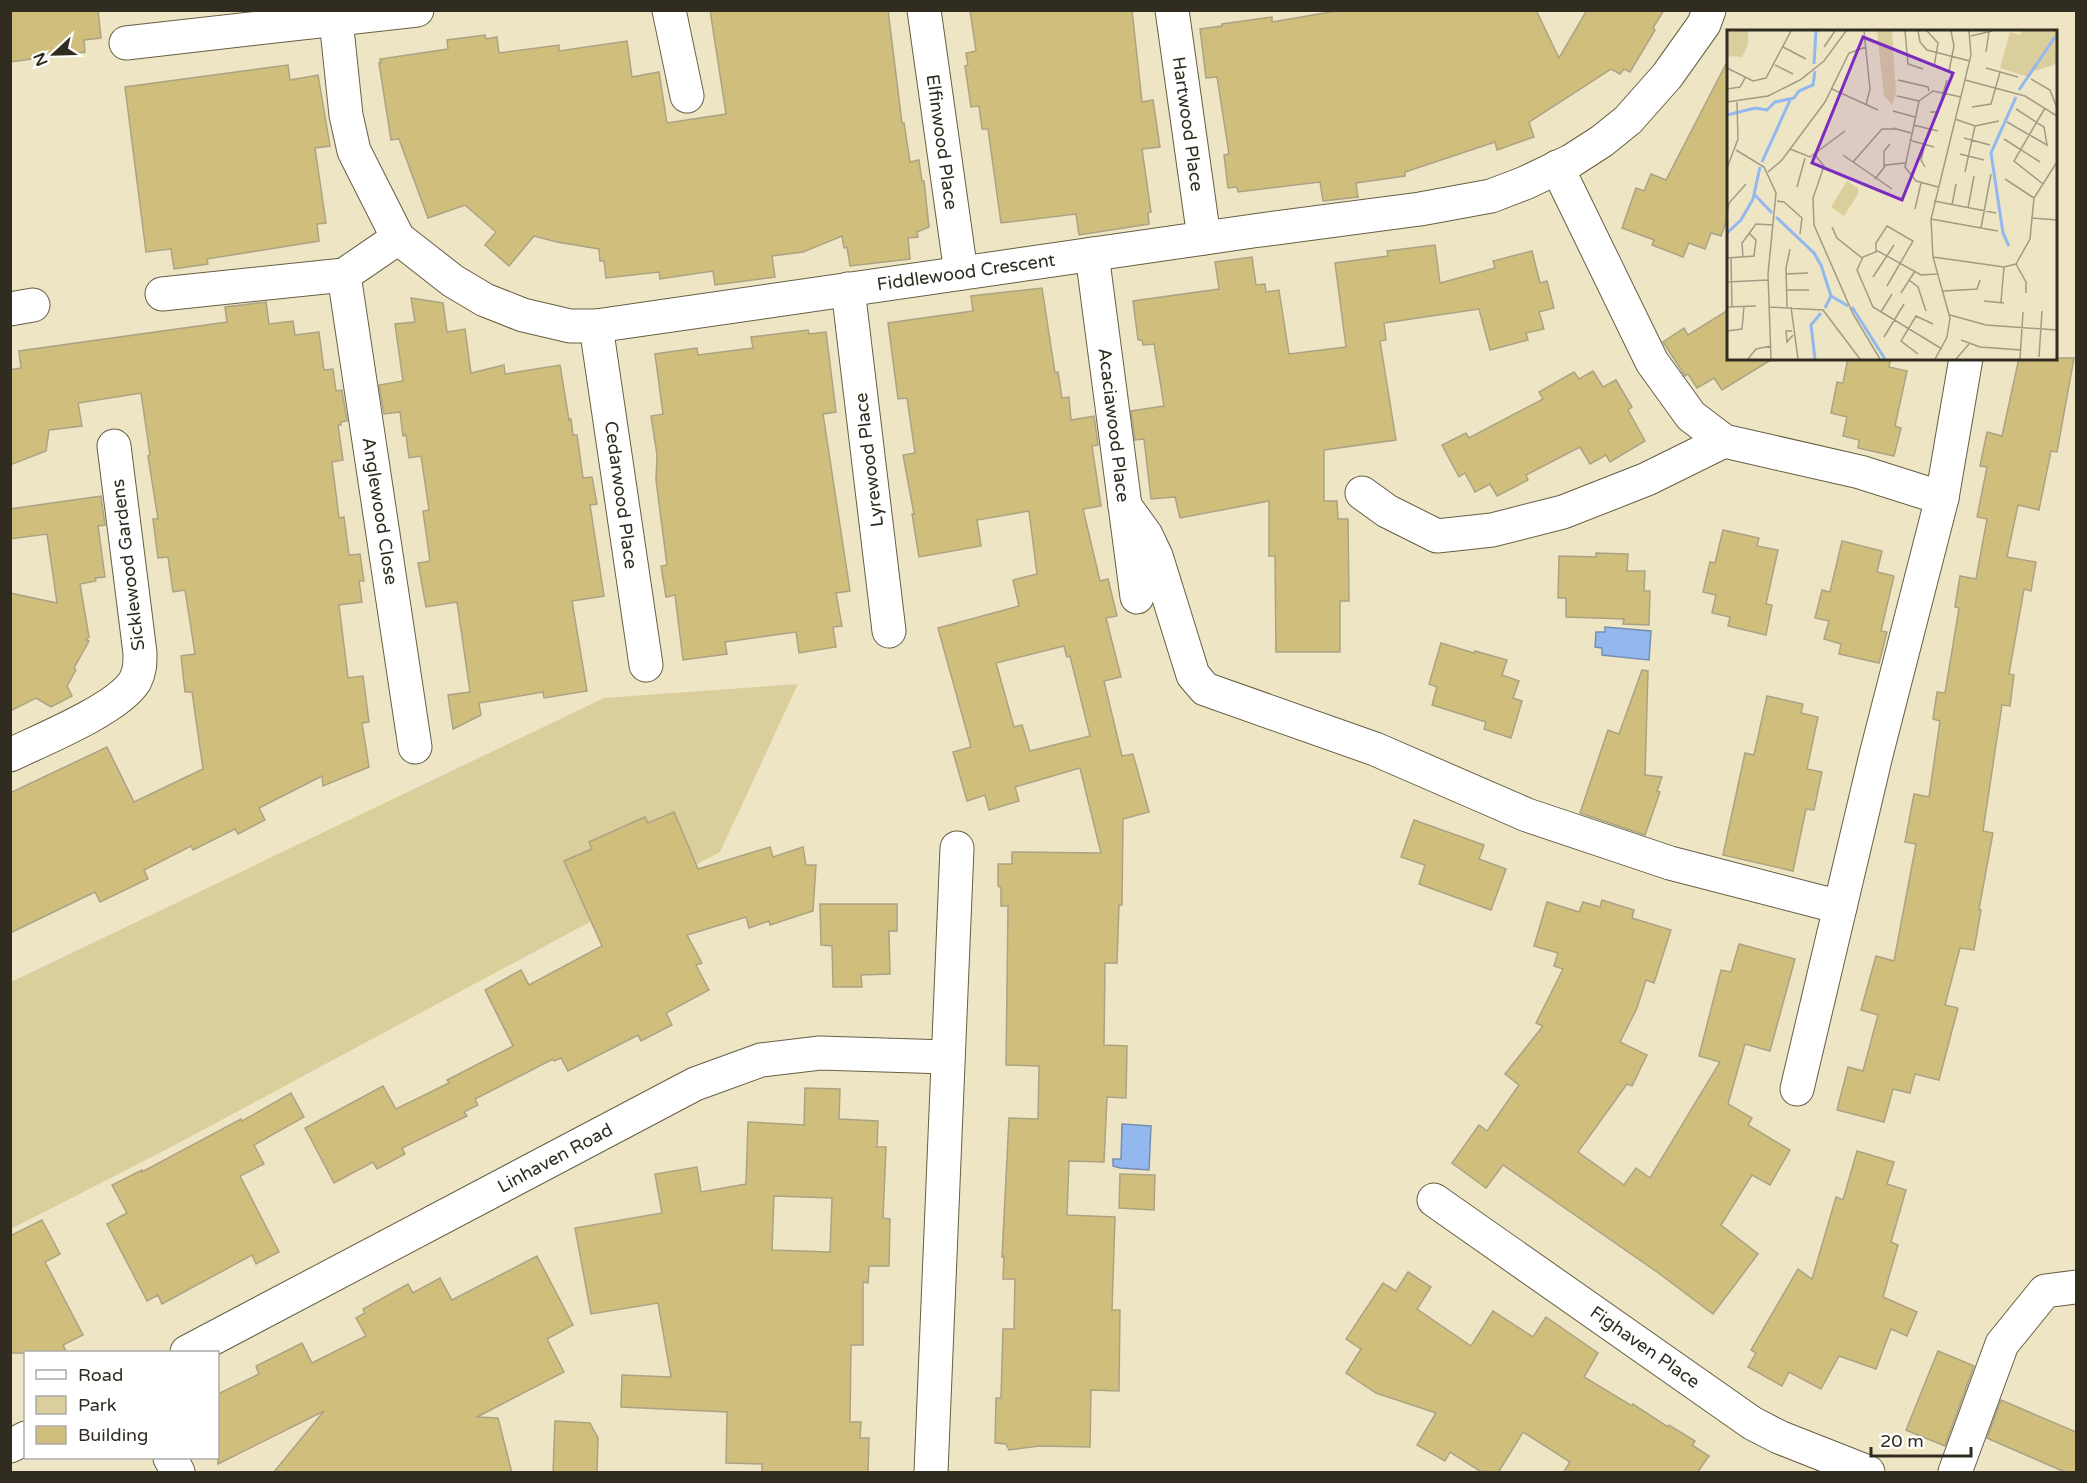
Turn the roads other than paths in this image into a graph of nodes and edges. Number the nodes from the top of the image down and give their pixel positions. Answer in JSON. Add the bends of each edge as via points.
{"nodes":[{"id":1,"x":417,"y":10,"type":"edge"},
{"id":2,"x":669,"y":10,"type":"edge"},
{"id":3,"x":924,"y":10,"type":"edge"},
{"id":4,"x":1172,"y":10,"type":"edge"},
{"id":5,"x":336,"y":16,"type":"edge"},
{"id":6,"x":1714,"y":23,"type":"edge"},
{"id":7,"x":126,"y":43,"type":"dead end"},
{"id":8,"x":687,"y":96,"type":"dead end"},
{"id":9,"x":1557,"y":167,"type":"junction"},
{"id":10,"x":398,"y":238,"type":"junction"},
{"id":11,"x":1204,"y":238,"type":"junction"},
{"id":12,"x":1092,"y":254,"type":"junction"},
{"id":13,"x":961,"y":273,"type":"junction"},
{"id":14,"x":344,"y":275,"type":"junction"},
{"id":15,"x":848,"y":289,"type":"junction"},
{"id":16,"x":162,"y":294,"type":"dead end"},
{"id":17,"x":596,"y":326,"type":"junction"},
{"id":18,"x":1966,"y":360,"type":"edge"},
{"id":19,"x":1724,"y":441,"type":"junction"},
{"id":20,"x":114,"y":446,"type":"dead end"},
{"id":21,"x":1362,"y":493,"type":"dead end"},
{"id":22,"x":1942,"y":498,"type":"junction"},
{"id":23,"x":1125,"y":506,"type":"junction"},
{"id":24,"x":1137,"y":597,"type":"dead end"},
{"id":25,"x":890,"y":631,"type":"dead end"},
{"id":26,"x":646,"y":664,"type":"dead end"},
{"id":27,"x":415,"y":747,"type":"dead end"},
{"id":28,"x":10,"y":755,"type":"edge"},
{"id":29,"x":957,"y":848,"type":"dead end"},
{"id":30,"x":1840,"y":907,"type":"junction"},
{"id":31,"x":947,"y":1057,"type":"junction"},
{"id":32,"x":1797,"y":1089,"type":"dead end"},
{"id":33,"x":1434,"y":1200,"type":"dead end"},
{"id":34,"x":2076,"y":1287,"type":"edge"},
{"id":35,"x":191,"y":1351,"type":"edge"},
{"id":36,"x":24,"y":1439,"type":"edge"},
{"id":37,"x":10,"y":1446,"type":"edge"},
{"id":38,"x":171,"y":1459,"type":"edge"},
{"id":39,"x":178,"y":1473,"type":"edge"},
{"id":40,"x":932,"y":1473,"type":"edge"},
{"id":41,"x":1868,"y":1473,"type":"edge"},
{"id":42,"x":1954,"y":1473,"type":"edge"}],
"edges":[{"from":1,"to":5,"type":"street"},
{"from":2,"to":8,"type":"street"},
{"from":3,"to":13,"type":"street","name":"Elfinwood Place"},
{"from":4,"to":11,"type":"street","name":"Hartwood Place"},
{"from":5,"to":7,"type":"street"},
{"from":5,"to":10,"type":"street","name":"Fiddlewood Crescent","via":[[346,115],[354,151]]},
{"from":6,"to":9,"type":"street","name":"Fiddlewood Crescent","via":[[1628,120],[1602,141]]},
{"from":9,"to":11,"type":"street","name":"Fiddlewood Crescent","via":[[1491,196]]},
{"from":9,"to":19,"type":"street","via":[[1652,362],[1691,416]]},
{"from":10,"to":14,"type":"street"},
{"from":10,"to":17,"type":"street","name":"Fiddlewood Crescent","via":[[484,300],[570,326]]},
{"from":11,"to":12,"type":"street","name":"Fiddlewood Crescent"},
{"from":12,"to":13,"type":"street","name":"Fiddlewood Crescent"},
{"from":12,"to":23,"type":"street","name":"Acaciawood Place"},
{"from":13,"to":15,"type":"street","name":"Fiddlewood Crescent"},
{"from":14,"to":16,"type":"street"},
{"from":14,"to":27,"type":"street","name":"Anglewood Close"},
{"from":15,"to":17,"type":"street","name":"Fiddlewood Crescent"},
{"from":15,"to":25,"type":"street","name":"Lyrewood Place"},
{"from":17,"to":26,"type":"street","name":"Cedarwood Place"},
{"from":18,"to":22,"type":"street"},
{"from":19,"to":21,"type":"street","via":[[1647,479],[1563,512],[1492,530],[1437,536],[1387,511]]},
{"from":19,"to":22,"type":"street","via":[[1860,472]]},
{"from":20,"to":28,"type":"street","name":"Sicklewood Gardens","via":[[140,671],[114,701]]},
{"from":22,"to":30,"type":"street"},
{"from":23,"to":24,"type":"street","name":"Acaciawood Place"},
{"from":23,"to":30,"type":"street","via":[[1156,556],[1193,675],[1205,689],[1375,749],[1527,815],[1670,863]]},
{"from":29,"to":31,"type":"street"},
{"from":30,"to":32,"type":"street"},
{"from":31,"to":35,"type":"street","name":"Linhaven Road","via":[[820,1053],[761,1060],[695,1084]]},
{"from":31,"to":40,"type":"street"},
{"from":33,"to":41,"type":"street","name":"Fighaven Place","via":[[1752,1423]]},
{"from":34,"to":42,"type":"street","via":[[2045,1291],[2002,1344]]},
{"from":36,"to":37,"type":"street"},
{"from":38,"to":39,"type":"street"}]}
